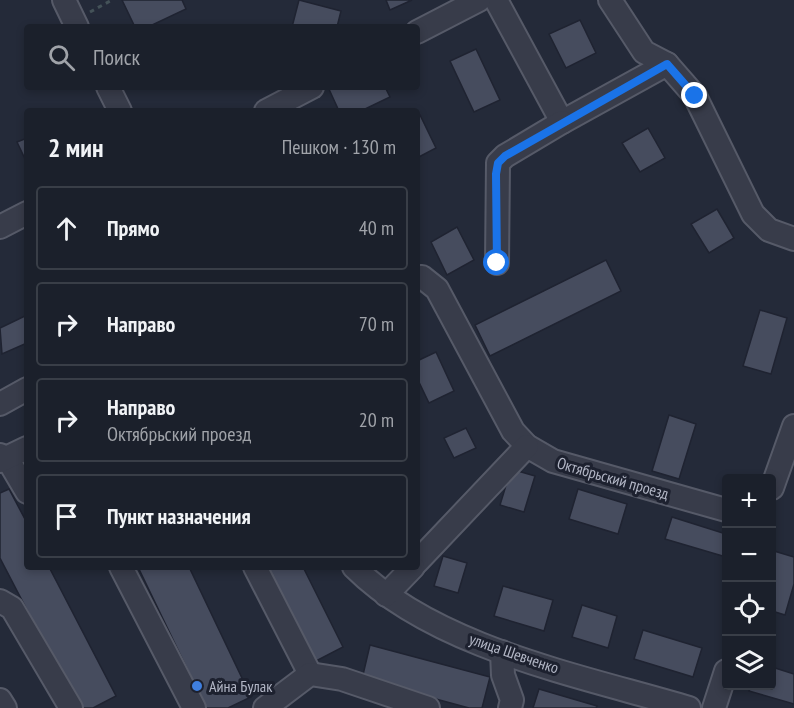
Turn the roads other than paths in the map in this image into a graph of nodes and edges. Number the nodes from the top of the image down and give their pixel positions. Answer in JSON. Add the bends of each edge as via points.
{"nodes":[{"id":1,"x":479,"y":0,"type":"edge"},
{"id":2,"x":496,"y":0,"type":"edge"},
{"id":3,"x":610,"y":0,"type":"edge"},
{"id":4,"x":420,"y":30,"type":"edge"},
{"id":5,"x":667,"y":64,"type":"junction"},
{"id":6,"x":110,"y":90,"type":"edge"},
{"id":7,"x":306,"y":90,"type":"edge"},
{"id":8,"x":118,"y":108,"type":"edge"},
{"id":9,"x":272,"y":108,"type":"edge"},
{"id":10,"x":562,"y":122,"type":"junction"},
{"id":11,"x":24,"y":215,"type":"edge"},
{"id":12,"x":0,"y":227,"type":"edge"},
{"id":13,"x":794,"y":239,"type":"edge"},
{"id":14,"x":497,"y":263,"type":"dead end"},
{"id":15,"x":420,"y":277,"type":"edge"},
{"id":16,"x":24,"y":391,"type":"edge"},
{"id":17,"x":0,"y":404,"type":"edge"},
{"id":18,"x":794,"y":426,"type":"edge"},
{"id":19,"x":527,"y":446,"type":"junction"},
{"id":20,"x":24,"y":448,"type":"edge"},
{"id":21,"x":2,"y":458,"type":"edge"},
{"id":22,"x":776,"y":475,"type":"edge"},
{"id":23,"x":24,"y":488,"type":"edge"},
{"id":24,"x":722,"y":509,"type":"edge"},
{"id":25,"x":420,"y":559,"type":"edge"},
{"id":26,"x":123,"y":570,"type":"edge"},
{"id":27,"x":257,"y":570,"type":"edge"},
{"id":28,"x":357,"y":570,"type":"edge"},
{"id":29,"x":410,"y":570,"type":"edge"},
{"id":30,"x":386,"y":595,"type":"junction"},
{"id":31,"x":2,"y":599,"type":"edge"},
{"id":32,"x":502,"y":652,"type":"junction"},
{"id":33,"x":310,"y":674,"type":"junction"},
{"id":34,"x":722,"y":683,"type":"edge"},
{"id":35,"x":0,"y":700,"type":"edge"},
{"id":36,"x":5,"y":708,"type":"edge"},
{"id":37,"x":71,"y":708,"type":"edge"},
{"id":38,"x":194,"y":708,"type":"edge"},
{"id":39,"x":266,"y":708,"type":"edge"},
{"id":40,"x":428,"y":708,"type":"edge"},
{"id":41,"x":510,"y":708,"type":"edge"},
{"id":42,"x":689,"y":708,"type":"edge"},
{"id":43,"x":714,"y":708,"type":"edge"}],
"edges":[{"from":1,"to":4,"type":"street"},
{"from":2,"to":10,"type":"street"},
{"from":3,"to":5,"type":"street","via":[[644,52]]},
{"from":5,"to":10,"type":"street"},
{"from":5,"to":13,"type":"street","via":[[695,96],[753,214],[769,230]]},
{"from":6,"to":8,"type":"street"},
{"from":7,"to":9,"type":"street"},
{"from":10,"to":14,"type":"street","via":[[498,163]]},
{"from":11,"to":12,"type":"street"},
{"from":15,"to":19,"type":"street","name":"Октябрьский проезд","via":[[437,289],[513,431]]},
{"from":16,"to":17,"type":"street"},
{"from":18,"to":22,"type":"street"},
{"from":19,"to":24,"type":"street","name":"Октябрьский проезд","via":[[553,461]]},
{"from":19,"to":25,"type":"street"},
{"from":20,"to":21,"type":"street"},
{"from":21,"to":23,"type":"street"},
{"from":26,"to":38,"type":"street"},
{"from":27,"to":33,"type":"street"},
{"from":28,"to":30,"type":"street","name":"улица Шевченко"},
{"from":29,"to":30,"type":"street"},
{"from":30,"to":32,"type":"street","name":"улица Шевченко","via":[[414,614]]},
{"from":31,"to":37,"type":"street","via":[[12,608]]},
{"from":32,"to":41,"type":"street","via":[[503,675],[513,700]]},
{"from":32,"to":42,"type":"street","name":"улица Шевченко"},
{"from":33,"to":39,"type":"street"},
{"from":33,"to":40,"type":"street","via":[[342,678]]},
{"from":34,"to":43,"type":"street"},
{"from":35,"to":36,"type":"street"}]}
